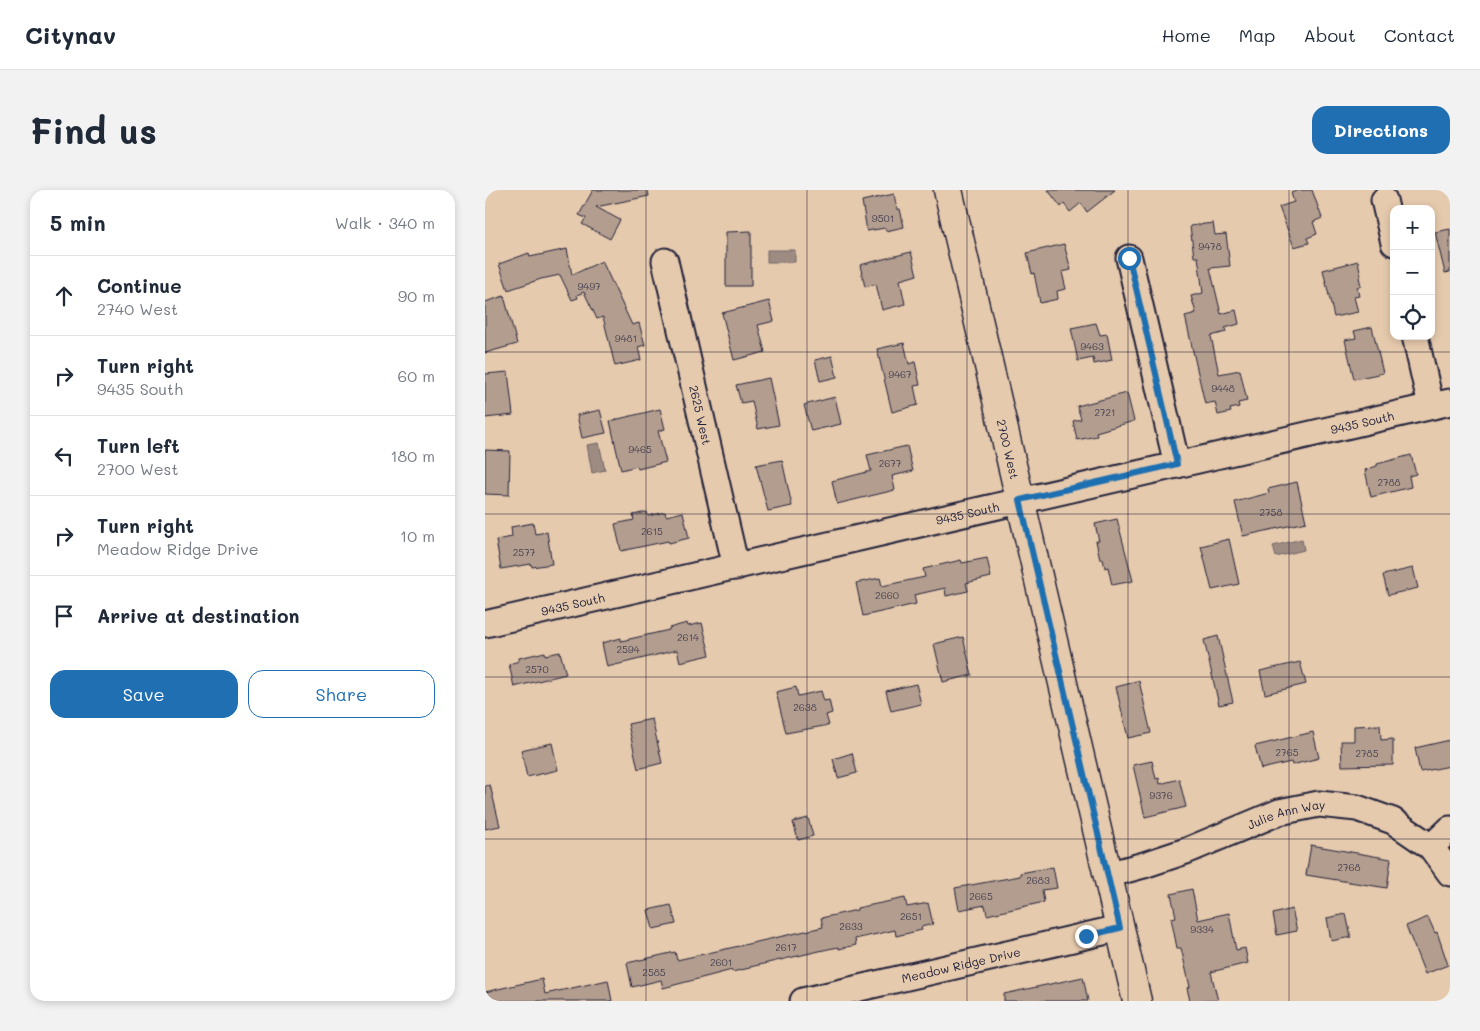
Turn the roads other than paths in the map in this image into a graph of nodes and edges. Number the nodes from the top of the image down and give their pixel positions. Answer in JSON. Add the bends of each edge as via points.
{"nodes":[{"id":1,"x":948,"y":190,"type":"edge"},
{"id":2,"x":1384,"y":200,"type":"dead end"},
{"id":3,"x":1390,"y":226,"type":"edge"},
{"id":4,"x":1129,"y":258,"type":"dead end"},
{"id":5,"x":665,"y":261,"type":"dead end"},
{"id":6,"x":1417,"y":340,"type":"edge"},
{"id":7,"x":1441,"y":404,"type":"edge"},
{"id":8,"x":1177,"y":464,"type":"junction"},
{"id":9,"x":1020,"y":500,"type":"junction"},
{"id":10,"x":736,"y":567,"type":"junction"},
{"id":11,"x":485,"y":624,"type":"edge"},
{"id":12,"x":1450,"y":829,"type":"edge"},
{"id":13,"x":1431,"y":847,"type":"junction"},
{"id":14,"x":1450,"y":873,"type":"edge"},
{"id":15,"x":1107,"y":875,"type":"junction"},
{"id":16,"x":1120,"y":928,"type":"junction"},
{"id":17,"x":803,"y":1001,"type":"edge"},
{"id":18,"x":1137,"y":1001,"type":"edge"}],
"edges":[{"from":1,"to":9,"type":"main road","name":"2700 West"},
{"from":2,"to":3,"type":"street"},
{"from":4,"to":8,"type":"street"},
{"from":5,"to":10,"type":"street","name":"2625 West"},
{"from":6,"to":7,"type":"street"},
{"from":7,"to":8,"type":"street","name":"9435 South"},
{"from":8,"to":9,"type":"street","name":"9435 South"},
{"from":9,"to":10,"type":"street","name":"9435 South"},
{"from":9,"to":15,"type":"main road","name":"2700 West"},
{"from":10,"to":11,"type":"street","name":"9435 South"},
{"from":12,"to":13,"type":"street"},
{"from":13,"to":14,"type":"street","name":"Julie Ann Way"},
{"from":13,"to":15,"type":"street","name":"Julie Ann Way","via":[[1393,821],[1357,808],[1319,804],[1279,812],[1186,851]]},
{"from":15,"to":16,"type":"main road","name":"2700 West"},
{"from":16,"to":17,"type":"street","name":"Meadow Ridge Drive"},
{"from":16,"to":18,"type":"main road","name":"2700 West"}]}
